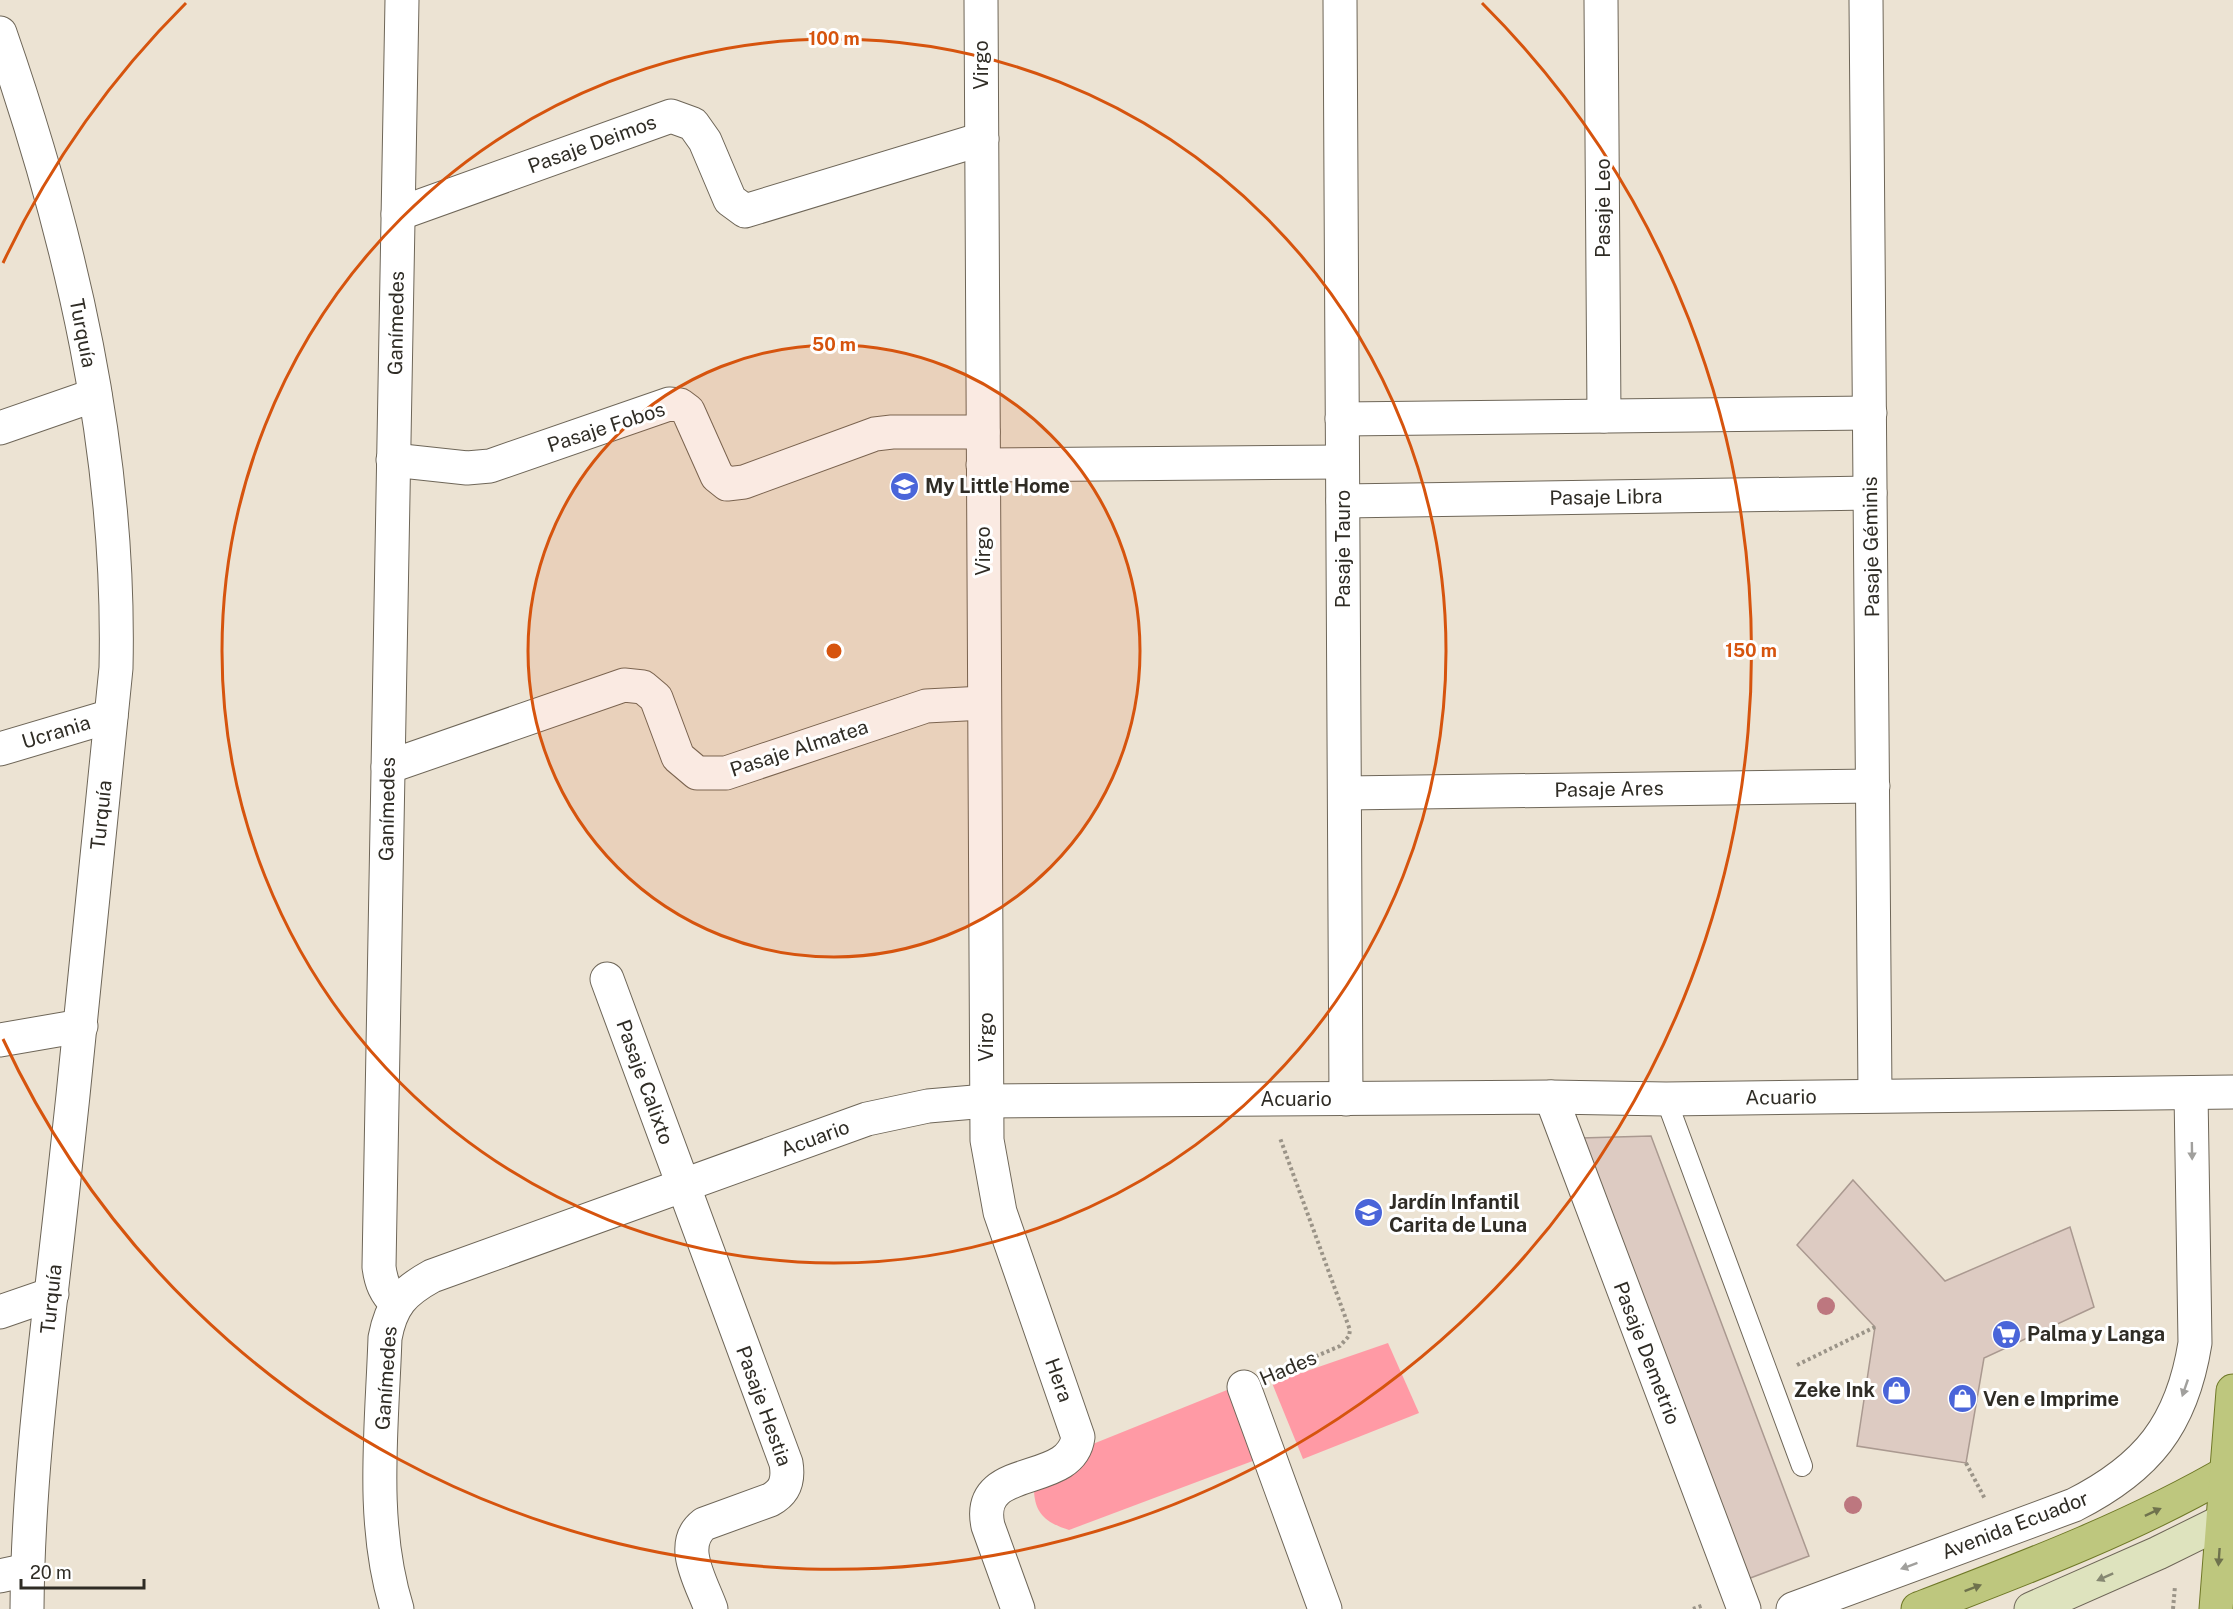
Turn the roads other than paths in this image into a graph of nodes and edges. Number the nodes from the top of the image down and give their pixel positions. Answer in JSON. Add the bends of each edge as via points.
{"nodes":[{"id":1,"x":402,"y":0,"type":"edge"},
{"id":2,"x":981,"y":0,"type":"edge"},
{"id":3,"x":1340,"y":0,"type":"edge"},
{"id":4,"x":1601,"y":0,"type":"edge"},
{"id":5,"x":1866,"y":0,"type":"edge"},
{"id":6,"x":0,"y":33,"type":"edge"},
{"id":7,"x":982,"y":139,"type":"junction"},
{"id":8,"x":398,"y":214,"type":"junction"},
{"id":9,"x":95,"y":395,"type":"junction"},
{"id":10,"x":1870,"y":413,"type":"junction"},
{"id":11,"x":1604,"y":416,"type":"junction"},
{"id":12,"x":1342,"y":418,"type":"junction"},
{"id":13,"x":0,"y":428,"type":"edge"},
{"id":14,"x":983,"y":432,"type":"junction"},
{"id":15,"x":393,"y":460,"type":"junction"},
{"id":16,"x":1342,"y":462,"type":"junction"},
{"id":17,"x":983,"y":465,"type":"junction"},
{"id":18,"x":1870,"y":493,"type":"junction"},
{"id":19,"x":1343,"y":501,"type":"junction"},
{"id":20,"x":984,"y":702,"type":"junction"},
{"id":21,"x":111,"y":716,"type":"junction"},
{"id":22,"x":0,"y":748,"type":"edge"},
{"id":23,"x":388,"y":767,"type":"junction"},
{"id":24,"x":1873,"y":786,"type":"junction"},
{"id":25,"x":1345,"y":793,"type":"junction"},
{"id":26,"x":607,"y":979,"type":"dead end"},
{"id":27,"x":81,"y":1026,"type":"junction"},
{"id":28,"x":0,"y":1040,"type":"edge"},
{"id":29,"x":2233,"y":1092,"type":"edge"},
{"id":30,"x":2191,"y":1093,"type":"junction"},
{"id":31,"x":1875,"y":1095,"type":"junction"},
{"id":32,"x":1551,"y":1097,"type":"junction"},
{"id":33,"x":1346,"y":1099,"type":"junction"},
{"id":34,"x":1666,"y":1099,"type":"junction"},
{"id":35,"x":986,"y":1101,"type":"junction"},
{"id":36,"x":684,"y":1186,"type":"junction"},
{"id":37,"x":52,"y":1294,"type":"junction"},
{"id":38,"x":397,"y":1304,"type":"junction"},
{"id":39,"x":0,"y":1312,"type":"edge"},
{"id":40,"x":1244,"y":1387,"type":"road end"},
{"id":41,"x":2233,"y":1391,"type":"edge"},
{"id":42,"x":1802,"y":1466,"type":"dead end"},
{"id":43,"x":2229,"y":1471,"type":"edge"},
{"id":44,"x":2228,"y":1519,"type":"edge"},
{"id":45,"x":13,"y":1573,"type":"edge"},
{"id":46,"x":27,"y":1609,"type":"edge"},
{"id":47,"x":397,"y":1609,"type":"edge"},
{"id":48,"x":711,"y":1609,"type":"edge"},
{"id":49,"x":1018,"y":1609,"type":"edge"},
{"id":50,"x":1325,"y":1609,"type":"edge"},
{"id":51,"x":1744,"y":1609,"type":"edge"},
{"id":52,"x":1793,"y":1609,"type":"edge"},
{"id":53,"x":1918,"y":1609,"type":"edge"},
{"id":54,"x":2031,"y":1609,"type":"edge"},
{"id":55,"x":2216,"y":1609,"type":"edge"}],
"edges":[{"from":1,"to":8,"type":"street","name":"Ganímedes"},
{"from":2,"to":7,"type":"street","name":"Virgo"},
{"from":3,"to":12,"type":"street","name":"Pasaje Tauro"},
{"from":4,"to":11,"type":"street","name":"Pasaje Leo"},
{"from":5,"to":10,"type":"street","name":"Pasaje Géminis"},
{"from":6,"to":9,"type":"street","name":"Turquía","via":[[54,201],[79,304]]},
{"from":7,"to":8,"type":"street","name":"Pasaje Deimos","via":[[745,211],[730,200],[705,141],[693,124],[671,116]]},
{"from":7,"to":14,"type":"street","name":"Virgo"},
{"from":8,"to":15,"type":"street","name":"Ganímedes"},
{"from":9,"to":13,"type":"street"},
{"from":9,"to":21,"type":"street","name":"Turquía","via":[[116,562],[116,668]]},
{"from":10,"to":11,"type":"street"},
{"from":10,"to":18,"type":"street","name":"Pasaje Géminis"},
{"from":11,"to":12,"type":"street"},
{"from":12,"to":16,"type":"street","name":"Pasaje Tauro"},
{"from":14,"to":15,"type":"street","name":"Pasaje Fobos","via":[[876,434],[744,482],[727,484],[717,476],[688,411],[669,404],[490,466],[467,468]]},
{"from":14,"to":17,"type":"street","name":"Virgo"},
{"from":15,"to":23,"type":"street","name":"Ganímedes"},
{"from":16,"to":17,"type":"street"},
{"from":16,"to":19,"type":"street","name":"Pasaje Tauro"},
{"from":17,"to":20,"type":"street","name":"Virgo"},
{"from":18,"to":19,"type":"street","name":"Pasaje Libra"},
{"from":18,"to":24,"type":"street","name":"Pasaje Géminis"},
{"from":19,"to":25,"type":"street","name":"Pasaje Tauro"},
{"from":20,"to":23,"type":"street","name":"Pasaje Almatea","via":[[926,706],[726,773],[698,773],[678,757],[656,699],[643,687],[624,685]]},
{"from":20,"to":35,"type":"street","name":"Virgo"},
{"from":21,"to":22,"type":"street","name":"Ucrania"},
{"from":21,"to":27,"type":"street","name":"Turquía"},
{"from":23,"to":38,"type":"street","name":"Ganímedes","via":[[379,1266],[384,1287]]},
{"from":24,"to":25,"type":"street","name":"Pasaje Ares"},
{"from":24,"to":31,"type":"street","name":"Pasaje Géminis"},
{"from":25,"to":33,"type":"street","name":"Pasaje Tauro"},
{"from":26,"to":36,"type":"street","name":"Pasaje Calixto"},
{"from":27,"to":28,"type":"street"},
{"from":27,"to":37,"type":"street","name":"Turquía"},
{"from":29,"to":30,"type":"street","name":"Acuario"},
{"from":30,"to":31,"type":"street","name":"Acuario"},
{"from":30,"to":52,"type":"street","name":"Avenida Ecuador","one_way":true,"via":[[2195,1343],[2183,1395],[2161,1436],[2122,1476],[2074,1505]]},
{"from":31,"to":34,"type":"street","name":"Acuario"},
{"from":32,"to":33,"type":"street","name":"Acuario"},
{"from":32,"to":34,"type":"street","name":"Acuario"},
{"from":32,"to":51,"type":"street","name":"Pasaje Demetrio"},
{"from":33,"to":35,"type":"street","name":"Acuario"},
{"from":34,"to":42,"type":"lane"},
{"from":35,"to":36,"type":"street","name":"Acuario","via":[[928,1106],[867,1119]]},
{"from":35,"to":49,"type":"street","name":"Hera","via":[[987,1140],[1000,1212],[1078,1437],[1066,1461],[1008,1483],[987,1504],[988,1526]]},
{"from":36,"to":38,"type":"street","name":"Acuario","via":[[432,1276],[407,1292]]},
{"from":36,"to":48,"type":"street","name":"Pasaje Hestia","via":[[788,1475],[780,1495],[697,1530],[691,1548]]},
{"from":37,"to":39,"type":"street"},
{"from":37,"to":45,"type":"street","name":"Turquía","via":[[36,1433]]},
{"from":38,"to":47,"type":"street","name":"Ganímedes","via":[[388,1320],[385,1338],[380,1479],[385,1558]]},
{"from":40,"to":50,"type":"street","name":"Hades"},
{"from":41,"to":43,"type":"main road"},
{"from":43,"to":44,"type":"main road"},
{"from":53,"to":43,"type":"main road","name":"Avenida Ecuador","one_way":true,"via":[[2156,1511]]},
{"from":44,"to":54,"type":"main road","one_way":true},
{"from":44,"to":55,"type":"main road","one_way":true},
{"from":45,"to":46,"type":"street","name":"Turquía"}]}
